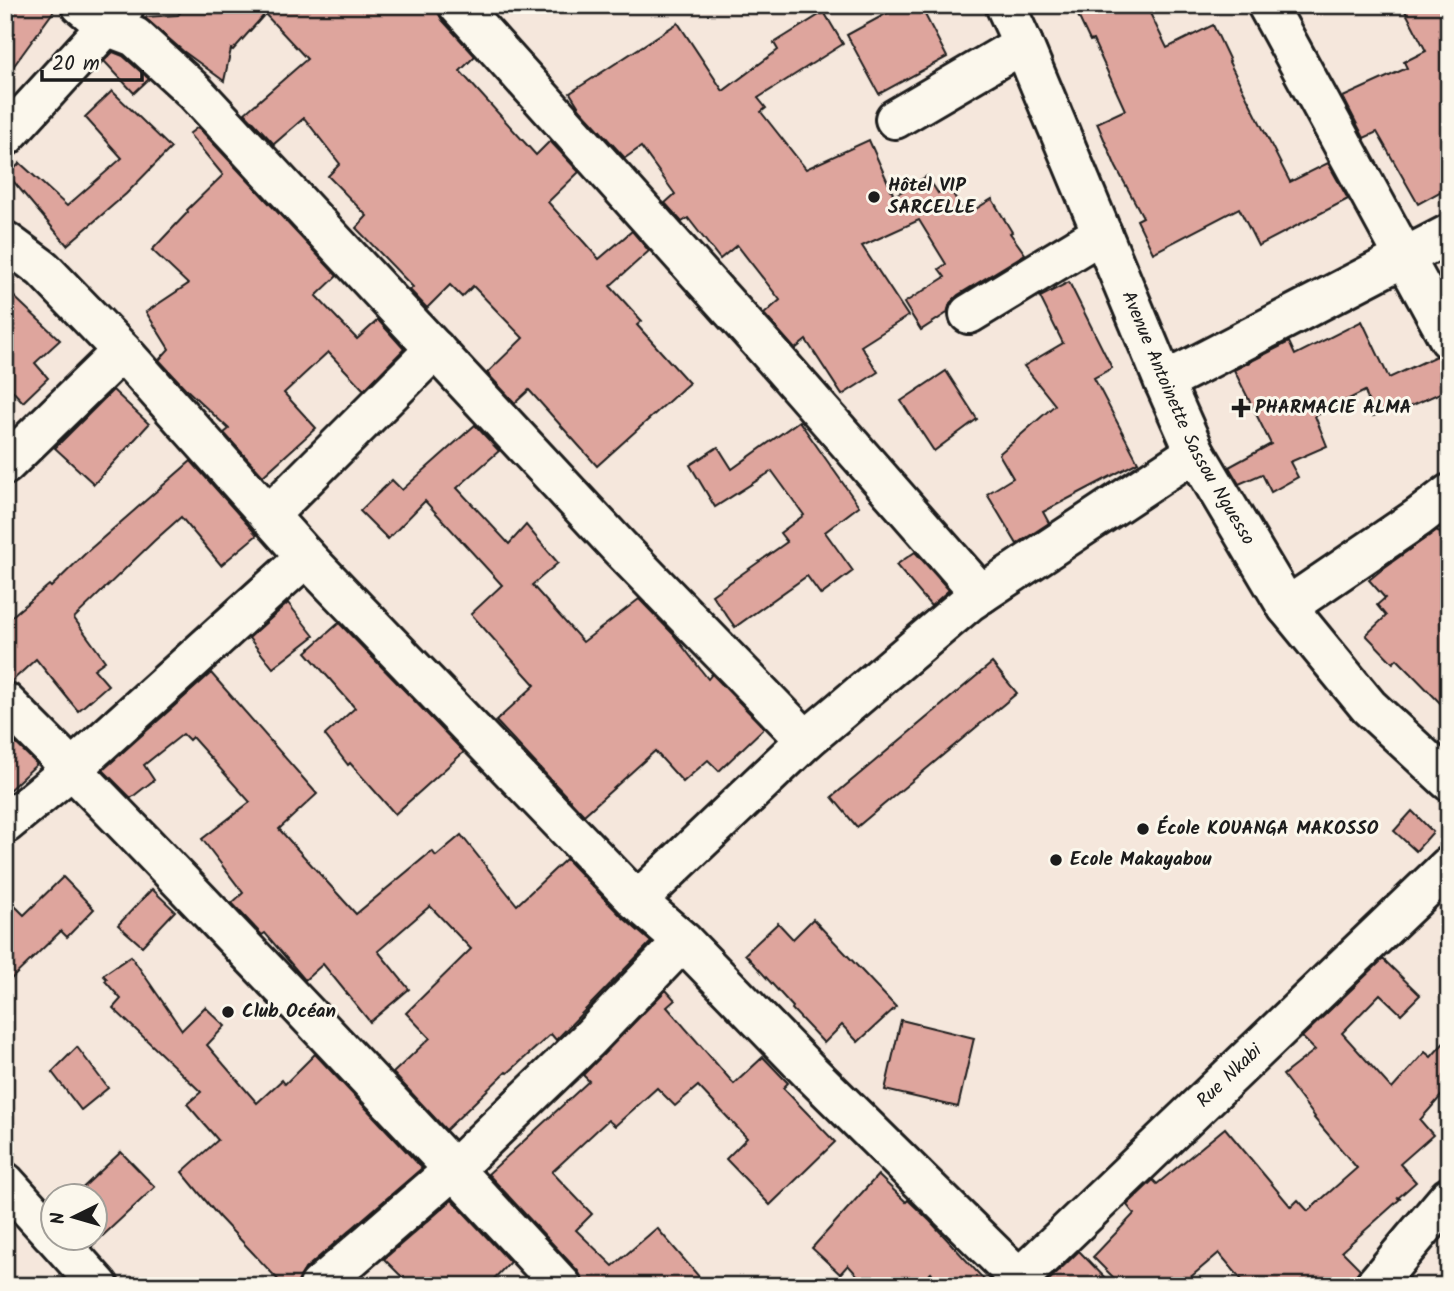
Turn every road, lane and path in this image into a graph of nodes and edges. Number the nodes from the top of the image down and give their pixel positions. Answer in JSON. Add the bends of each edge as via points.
{"nodes":[{"id":1,"x":458,"y":5,"type":"edge"},
{"id":2,"x":1005,"y":5,"type":"edge"},
{"id":3,"x":1267,"y":5,"type":"edge"},
{"id":4,"x":104,"y":12,"type":"edge"},
{"id":5,"x":1023,"y":44,"type":"junction"},
{"id":6,"x":895,"y":119,"type":"dead end"},
{"id":7,"x":5,"y":137,"type":"edge"},
{"id":8,"x":1102,"y":233,"type":"junction"},
{"id":9,"x":1449,"y":234,"type":"edge"},
{"id":10,"x":5,"y":241,"type":"edge"},
{"id":11,"x":1404,"y":257,"type":"junction"},
{"id":12,"x":969,"y":314,"type":"dead end"},
{"id":13,"x":1449,"y":339,"type":"edge"},
{"id":14,"x":435,"y":349,"type":"junction"},
{"id":15,"x":122,"y":351,"type":"junction"},
{"id":16,"x":1164,"y":382,"type":"junction"},
{"id":17,"x":1195,"y":452,"type":"junction"},
{"id":18,"x":5,"y":465,"type":"edge"},
{"id":19,"x":1449,"y":494,"type":"edge"},
{"id":20,"x":269,"y":515,"type":"junction"},
{"id":21,"x":306,"y":557,"type":"junction"},
{"id":22,"x":982,"y":594,"type":"junction"},
{"id":23,"x":1287,"y":607,"type":"junction"},
{"id":24,"x":5,"y":702,"type":"edge"},
{"id":25,"x":806,"y":740,"type":"junction"},
{"id":26,"x":73,"y":768,"type":"junction"},
{"id":27,"x":1449,"y":781,"type":"edge"},
{"id":28,"x":5,"y":824,"type":"edge"},
{"id":29,"x":1449,"y":866,"type":"edge"},
{"id":30,"x":637,"y":901,"type":"junction"},
{"id":31,"x":683,"y":941,"type":"junction"},
{"id":32,"x":454,"y":1169,"type":"junction"},
{"id":33,"x":5,"y":1182,"type":"edge"},
{"id":34,"x":1449,"y":1197,"type":"edge"},
{"id":35,"x":38,"y":1219,"type":"edge"},
{"id":36,"x":69,"y":1252,"type":"edge"},
{"id":37,"x":1015,"y":1282,"type":"edge"},
{"id":38,"x":99,"y":1286,"type":"edge"},
{"id":39,"x":319,"y":1286,"type":"edge"},
{"id":40,"x":562,"y":1286,"type":"edge"},
{"id":41,"x":1374,"y":1286,"type":"edge"}],
"edges":[{"from":1,"to":22,"type":"street"},
{"from":2,"to":5,"type":"street","name":"Avenue Antoinette Sassou Nguesso"},
{"from":3,"to":11,"type":"street"},
{"from":4,"to":7,"type":"street"},
{"from":4,"to":14,"type":"street","via":[[195,92]]},
{"from":5,"to":6,"type":"street"},
{"from":5,"to":8,"type":"street","name":"Avenue Antoinette Sassou Nguesso"},
{"from":8,"to":12,"type":"street"},
{"from":8,"to":16,"type":"street","name":"Avenue Antoinette Sassou Nguesso"},
{"from":9,"to":11,"type":"street"},
{"from":10,"to":15,"type":"street","via":[[43,269]]},
{"from":11,"to":13,"type":"street"},
{"from":11,"to":16,"type":"street"},
{"from":14,"to":20,"type":"street"},
{"from":14,"to":25,"type":"street"},
{"from":15,"to":18,"type":"street"},
{"from":15,"to":20,"type":"street"},
{"from":16,"to":17,"type":"street","name":"Avenue Antoinette Sassou Nguesso"},
{"from":17,"to":22,"type":"street"},
{"from":17,"to":23,"type":"street","name":"Avenue Antoinette Sassou Nguesso"},
{"from":19,"to":23,"type":"street"},
{"from":20,"to":21,"type":"street"},
{"from":21,"to":26,"type":"street"},
{"from":21,"to":30,"type":"street"},
{"from":22,"to":25,"type":"street"},
{"from":23,"to":27,"type":"street","name":"Avenue Antoinette Sassou Nguesso","via":[[1369,707]]},
{"from":24,"to":26,"type":"street"},
{"from":25,"to":30,"type":"street"},
{"from":26,"to":28,"type":"street"},
{"from":26,"to":32,"type":"street"},
{"from":29,"to":37,"type":"street","name":"Rue Nkabi"},
{"from":30,"to":31,"type":"street"},
{"from":31,"to":32,"type":"street"},
{"from":31,"to":37,"type":"street"},
{"from":32,"to":39,"type":"street"},
{"from":32,"to":40,"type":"street"},
{"from":33,"to":35,"type":"street"},
{"from":34,"to":41,"type":"street"},
{"from":36,"to":38,"type":"street"}]}
